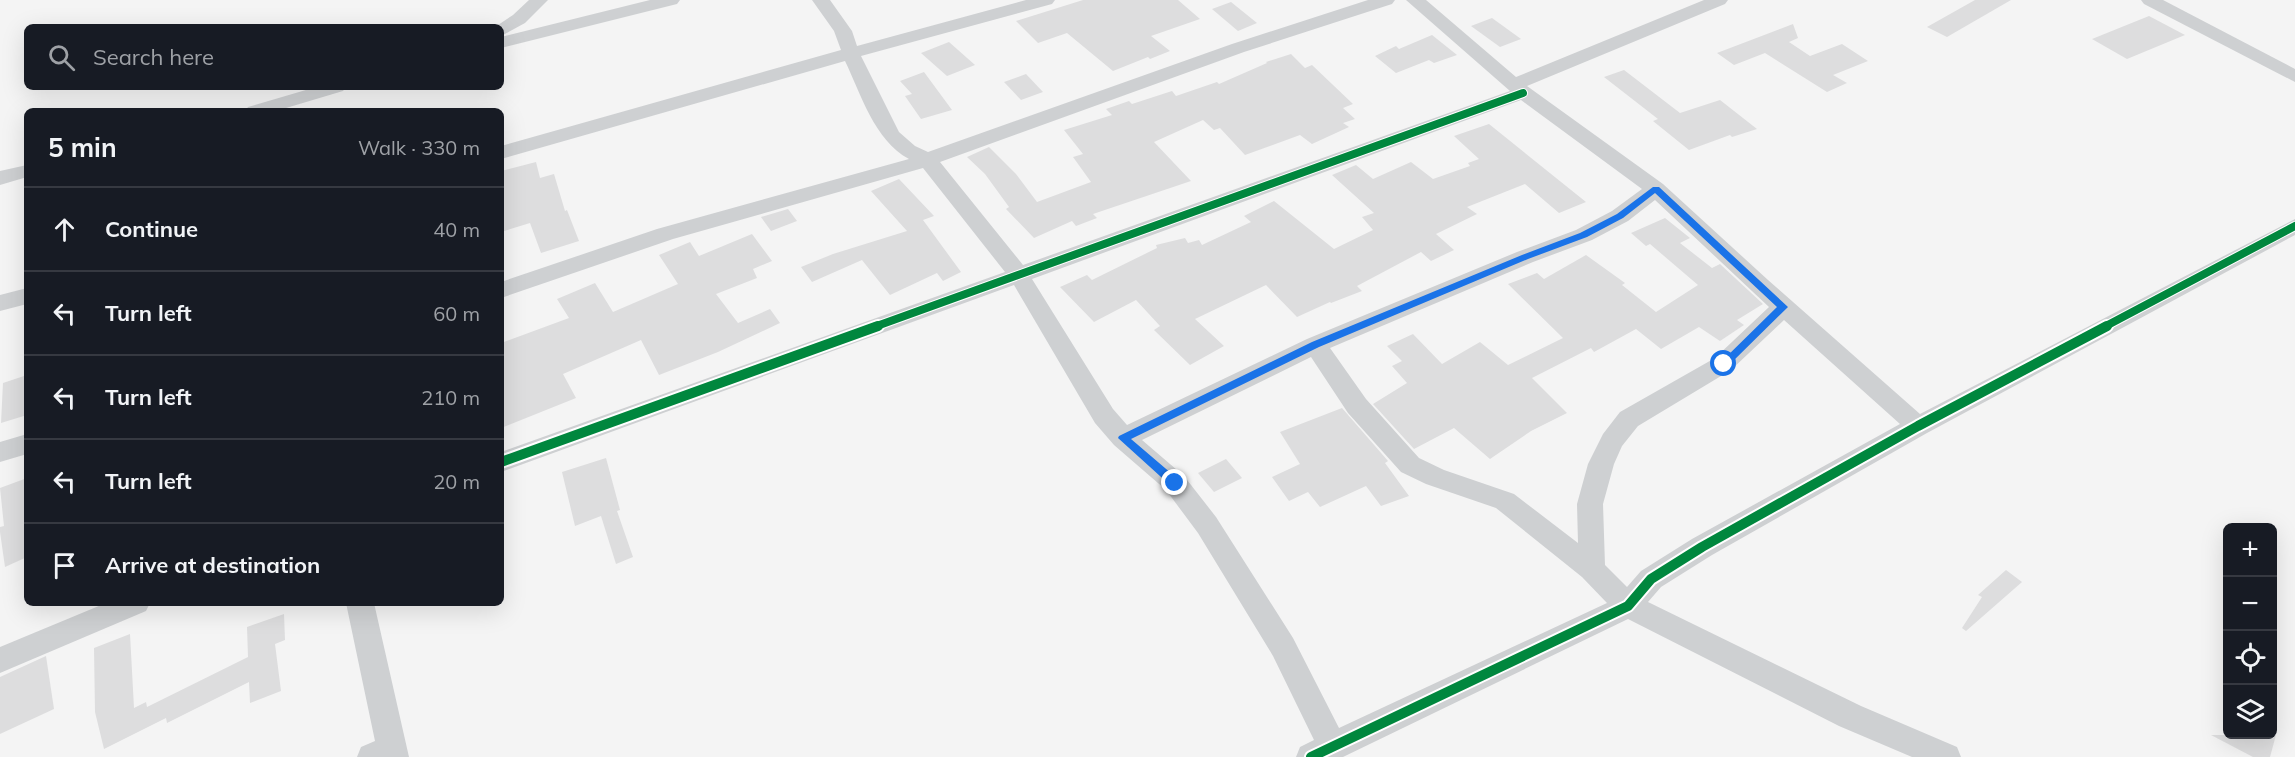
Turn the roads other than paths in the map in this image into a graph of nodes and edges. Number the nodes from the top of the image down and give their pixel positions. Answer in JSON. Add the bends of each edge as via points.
{"nodes":[{"id":1,"x":538,"y":0,"type":"edge"},
{"id":2,"x":671,"y":0,"type":"edge"},
{"id":3,"x":821,"y":0,"type":"edge"},
{"id":4,"x":1046,"y":0,"type":"edge"},
{"id":5,"x":1386,"y":0,"type":"edge"},
{"id":6,"x":1415,"y":0,"type":"edge"},
{"id":7,"x":1719,"y":0,"type":"edge"},
{"id":8,"x":2150,"y":0,"type":"edge"},
{"id":9,"x":504,"y":29,"type":"edge"},
{"id":10,"x":504,"y":42,"type":"edge"},
{"id":11,"x":851,"y":54,"type":"junction"},
{"id":12,"x":2295,"y":76,"type":"edge"},
{"id":13,"x":1519,"y":89,"type":"junction"},
{"id":14,"x":326,"y":90,"type":"edge"},
{"id":15,"x":265,"y":108,"type":"edge"},
{"id":16,"x":504,"y":152,"type":"edge"},
{"id":17,"x":927,"y":160,"type":"junction"},
{"id":18,"x":24,"y":172,"type":"edge"},
{"id":19,"x":0,"y":178,"type":"edge"},
{"id":20,"x":1656,"y":189,"type":"junction"},
{"id":21,"x":2295,"y":226,"type":"edge"},
{"id":22,"x":1018,"y":275,"type":"junction"},
{"id":23,"x":504,"y":289,"type":"edge"},
{"id":24,"x":24,"y":297,"type":"edge"},
{"id":25,"x":0,"y":303,"type":"edge"},
{"id":26,"x":1783,"y":307,"type":"junction"},
{"id":27,"x":1315,"y":345,"type":"junction"},
{"id":28,"x":1104,"y":416,"type":"junction"},
{"id":29,"x":1161,"y":419,"type":"junction"},
{"id":30,"x":1918,"y":426,"type":"junction"},
{"id":31,"x":1123,"y":438,"type":"junction"},
{"id":32,"x":24,"y":445,"type":"edge"},
{"id":33,"x":0,"y":452,"type":"edge"},
{"id":34,"x":504,"y":461,"type":"edge"},
{"id":35,"x":1592,"y":569,"type":"junction"},
{"id":36,"x":129,"y":606,"type":"edge"},
{"id":37,"x":361,"y":606,"type":"edge"},
{"id":38,"x":1628,"y":606,"type":"junction"},
{"id":39,"x":0,"y":660,"type":"edge"},
{"id":40,"x":1322,"y":751,"type":"edge"},
{"id":41,"x":386,"y":754,"type":"edge"},
{"id":42,"x":1946,"y":757,"type":"edge"}],
"edges":[{"from":1,"to":9,"type":"street"},
{"from":2,"to":10,"type":"street"},
{"from":3,"to":11,"type":"street","via":[[843,31]]},
{"from":4,"to":11,"type":"street"},
{"from":5,"to":17,"type":"street","via":[[1238,48]]},
{"from":6,"to":13,"type":"street"},
{"from":7,"to":13,"type":"street"},
{"from":8,"to":12,"type":"street"},
{"from":11,"to":16,"type":"street"},
{"from":11,"to":17,"type":"street","via":[[891,135]]},
{"from":13,"to":20,"type":"street"},
{"from":13,"to":22,"type":"street"},
{"from":14,"to":15,"type":"street"},
{"from":17,"to":22,"type":"street"},
{"from":17,"to":23,"type":"street","via":[[665,234]]},
{"from":18,"to":19,"type":"street"},
{"from":20,"to":26,"type":"street"},
{"from":20,"to":27,"type":"street","via":[[1620,216],[1584,235]]},
{"from":21,"to":30,"type":"street"},
{"from":22,"to":28,"type":"street"},
{"from":22,"to":34,"type":"street"},
{"from":24,"to":25,"type":"street"},
{"from":26,"to":30,"type":"street"},
{"from":26,"to":35,"type":"street","via":[[1724,364],[1629,419],[1612,441],[1590,504]]},
{"from":27,"to":29,"type":"street"},
{"from":27,"to":35,"type":"street","via":[[1358,406],[1410,465],[1505,501]]},
{"from":28,"to":29,"type":"street"},
{"from":28,"to":31,"type":"street"},
{"from":29,"to":31,"type":"street"},
{"from":30,"to":38,"type":"street","via":[[1702,547],[1651,579]]},
{"from":31,"to":40,"type":"street","via":[[1175,483],[1207,525],[1283,647]]},
{"from":32,"to":33,"type":"street"},
{"from":35,"to":38,"type":"street"},
{"from":36,"to":39,"type":"street"},
{"from":37,"to":41,"type":"street"},
{"from":38,"to":40,"type":"street"},
{"from":38,"to":42,"type":"street","via":[[1850,716]]}]}
